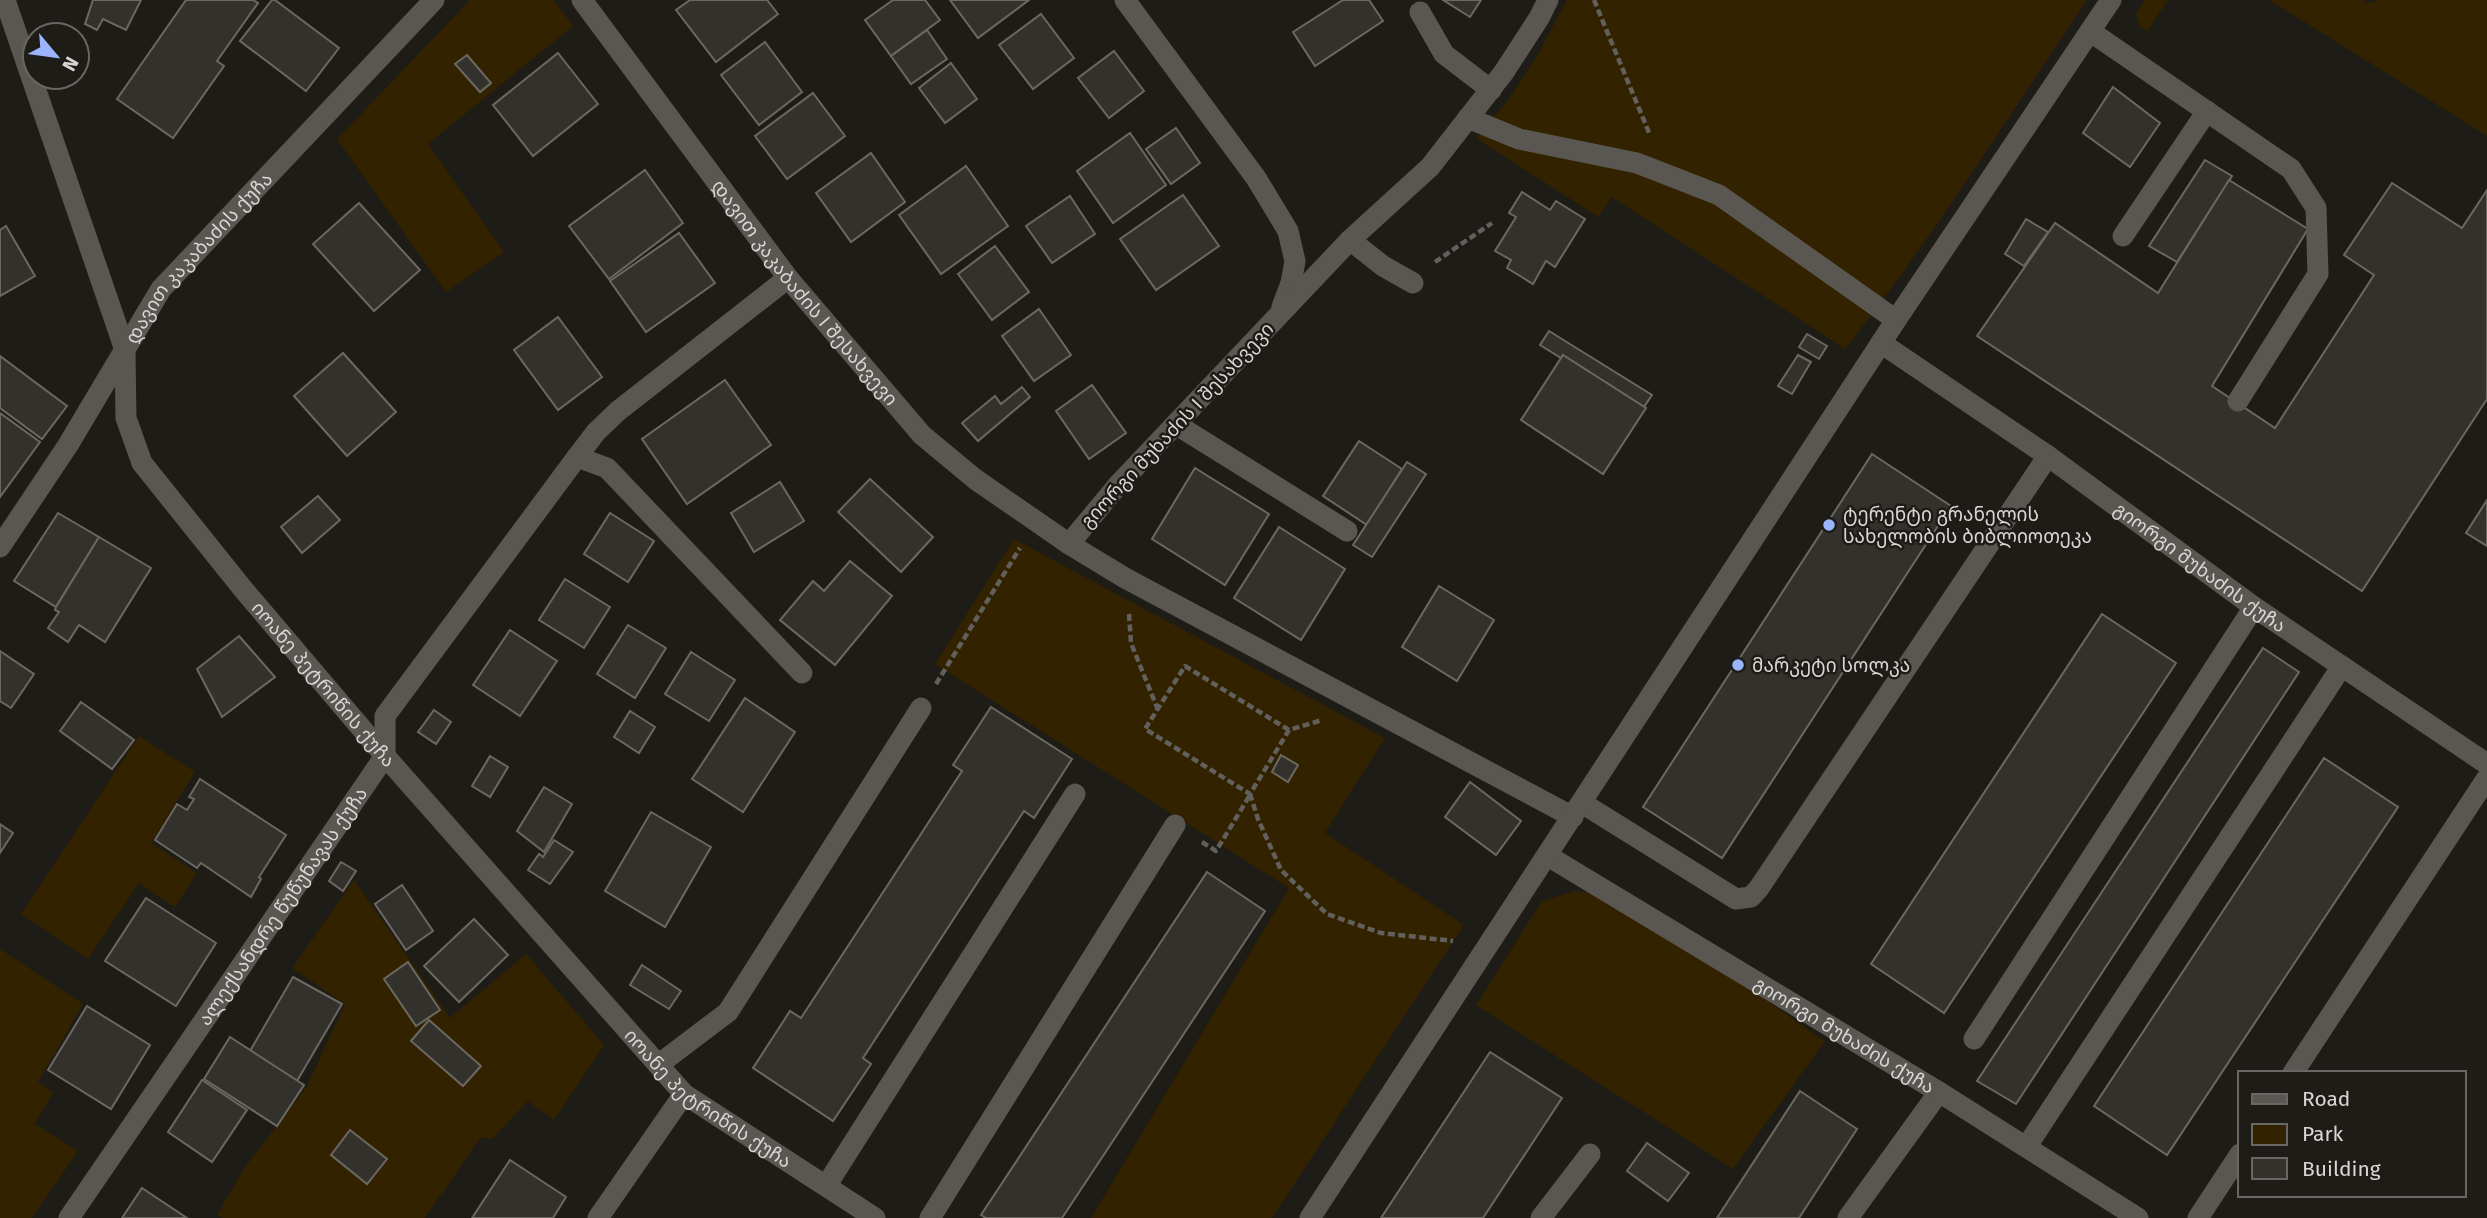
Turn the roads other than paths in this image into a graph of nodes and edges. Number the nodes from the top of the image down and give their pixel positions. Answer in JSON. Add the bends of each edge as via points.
{"nodes":[{"id":1,"x":5,"y":0,"type":"edge"},
{"id":2,"x":434,"y":0,"type":"edge"},
{"id":3,"x":582,"y":0,"type":"edge"},
{"id":4,"x":1125,"y":0,"type":"edge"},
{"id":5,"x":1548,"y":0,"type":"edge"},
{"id":6,"x":2111,"y":0,"type":"edge"},
{"id":7,"x":1420,"y":12,"type":"dead end"},
{"id":8,"x":2091,"y":32,"type":"junction"},
{"id":9,"x":1491,"y":89,"type":"junction"},
{"id":10,"x":2207,"y":111,"type":"junction"},
{"id":11,"x":1468,"y":118,"type":"junction"},
{"id":12,"x":2123,"y":236,"type":"dead end"},
{"id":13,"x":1350,"y":240,"type":"junction"},
{"id":14,"x":788,"y":278,"type":"junction"},
{"id":15,"x":1411,"y":282,"type":"road end"},
{"id":16,"x":1279,"y":316,"type":"junction"},
{"id":17,"x":1896,"y":320,"type":"junction"},
{"id":18,"x":1881,"y":343,"type":"junction"},
{"id":19,"x":125,"y":350,"type":"junction"},
{"id":20,"x":2238,"y":401,"type":"dead end"},
{"id":21,"x":1177,"y":425,"type":"junction"},
{"id":22,"x":2048,"y":456,"type":"junction"},
{"id":23,"x":577,"y":457,"type":"junction"},
{"id":24,"x":1347,"y":531,"type":"dead end"},
{"id":25,"x":1069,"y":544,"type":"junction"},
{"id":26,"x":0,"y":547,"type":"edge"},
{"id":27,"x":2254,"y":607,"type":"junction"},
{"id":28,"x":2342,"y":666,"type":"junction"},
{"id":29,"x":802,"y":673,"type":"dead end"},
{"id":30,"x":921,"y":708,"type":"road end"},
{"id":31,"x":385,"y":756,"type":"junction"},
{"id":32,"x":2487,"y":764,"type":"edge"},
{"id":33,"x":2487,"y":778,"type":"edge"},
{"id":34,"x":1075,"y":794,"type":"dead end"},
{"id":35,"x":1577,"y":810,"type":"junction"},
{"id":36,"x":1175,"y":825,"type":"road end"},
{"id":37,"x":1548,"y":856,"type":"junction"},
{"id":38,"x":1974,"y":1039,"type":"dead end"},
{"id":39,"x":658,"y":1065,"type":"junction"},
{"id":40,"x":2294,"y":1071,"type":"edge"},
{"id":41,"x":1939,"y":1092,"type":"junction"},
{"id":42,"x":684,"y":1094,"type":"junction"},
{"id":43,"x":2027,"y":1146,"type":"junction"},
{"id":44,"x":1590,"y":1154,"type":"dead end"},
{"id":45,"x":2238,"y":1156,"type":"edge"},
{"id":46,"x":826,"y":1186,"type":"junction"},
{"id":47,"x":69,"y":1218,"type":"edge"},
{"id":48,"x":598,"y":1218,"type":"edge"},
{"id":49,"x":875,"y":1218,"type":"edge"},
{"id":50,"x":930,"y":1218,"type":"edge"},
{"id":51,"x":1310,"y":1218,"type":"edge"},
{"id":52,"x":1541,"y":1218,"type":"edge"},
{"id":53,"x":1848,"y":1218,"type":"edge"},
{"id":54,"x":2138,"y":1218,"type":"edge"},
{"id":55,"x":2198,"y":1218,"type":"edge"}],
"edges":[{"from":1,"to":19,"type":"street","name":"იოანე პეტრიწის ქუჩა"},
{"from":2,"to":19,"type":"street","name":"დავით კაკაბაძის ქუჩა","via":[[161,289]]},
{"from":3,"to":14,"type":"street","name":"დავით კაკაბაძის I შესახვევი"},
{"from":4,"to":16,"type":"street","via":[[1256,178],[1288,231],[1295,261]]},
{"from":5,"to":9,"type":"street","name":"გიორგი მუხაძის I შესახვევი"},
{"from":6,"to":8,"type":"street"},
{"from":7,"to":9,"type":"street","via":[[1444,54]]},
{"from":8,"to":10,"type":"street"},
{"from":8,"to":17,"type":"street"},
{"from":9,"to":11,"type":"street","name":"გიორგი მუხაძის I შესახვევი"},
{"from":10,"to":12,"type":"street"},
{"from":10,"to":20,"type":"street","via":[[2291,169],[2316,208],[2318,274]]},
{"from":11,"to":13,"type":"street","name":"გიორგი მუხაძის I შესახვევი","via":[[1430,167]]},
{"from":11,"to":17,"type":"street","via":[[1519,139],[1637,163],[1719,195]]},
{"from":13,"to":15,"type":"street"},
{"from":13,"to":16,"type":"street","name":"გიორგი მუხაძის I შესახვევი"},
{"from":14,"to":23,"type":"street","via":[[618,411]]},
{"from":14,"to":25,"type":"street","name":"დავით კაკაბაძის I შესახვევი","via":[[922,435],[975,479]]},
{"from":16,"to":21,"type":"street","name":"გიორგი მუხაძის I შესახვევი"},
{"from":17,"to":18,"type":"street"},
{"from":18,"to":22,"type":"street","name":"გიორგი მუხაძის ქუჩა"},
{"from":18,"to":35,"type":"street"},
{"from":19,"to":26,"type":"street","name":"დავით კაკაბაძის ქუჩა"},
{"from":19,"to":31,"type":"street","name":"იოანე პეტრიწის ქუჩა","via":[[126,418],[142,463]]},
{"from":21,"to":24,"type":"street"},
{"from":21,"to":25,"type":"street","name":"გიორგი მუხაძის I შესახვევი"},
{"from":22,"to":27,"type":"street","name":"გიორგი მუხაძის ქუჩა"},
{"from":22,"to":35,"type":"street","name":"გიორგი მუხაძის I შესახვევი","via":[[1751,897],[1736,899]]},
{"from":23,"to":29,"type":"street","via":[[607,468]]},
{"from":23,"to":31,"type":"street","via":[[385,716]]},
{"from":25,"to":35,"type":"street","name":"გიორგი მუხაძის I შესახვევი","via":[[1125,578]]},
{"from":27,"to":28,"type":"street","name":"გიორგი მუხაძის ქუჩა"},
{"from":27,"to":38,"type":"street"},
{"from":28,"to":32,"type":"street","name":"გიორგი მუხაძის ქუჩა"},
{"from":28,"to":43,"type":"street"},
{"from":30,"to":39,"type":"street","via":[[728,1012]]},
{"from":31,"to":39,"type":"street","name":"იოანე პეტრიწის ქუჩა"},
{"from":31,"to":47,"type":"street","name":"ალექსანდრე წუწუნავას ქუჩა"},
{"from":33,"to":40,"type":"street"},
{"from":34,"to":46,"type":"street"},
{"from":35,"to":37,"type":"street"},
{"from":36,"to":50,"type":"street"},
{"from":37,"to":41,"type":"street","name":"გიორგი მუხაძის ქუჩა"},
{"from":37,"to":51,"type":"street"},
{"from":39,"to":42,"type":"street","name":"იოანე პეტრიწის ქუჩა"},
{"from":41,"to":43,"type":"street","name":"გიორგი მუხაძის ქუჩა"},
{"from":41,"to":53,"type":"street"},
{"from":42,"to":46,"type":"street","name":"იოანე პეტრიწის ქუჩა"},
{"from":42,"to":48,"type":"street"},
{"from":43,"to":54,"type":"street","name":"გიორგი მუხაძის ქუჩა"},
{"from":44,"to":52,"type":"street"},
{"from":45,"to":55,"type":"street"},
{"from":46,"to":49,"type":"street","name":"იოანე პეტრიწის ქუჩა"}]}
